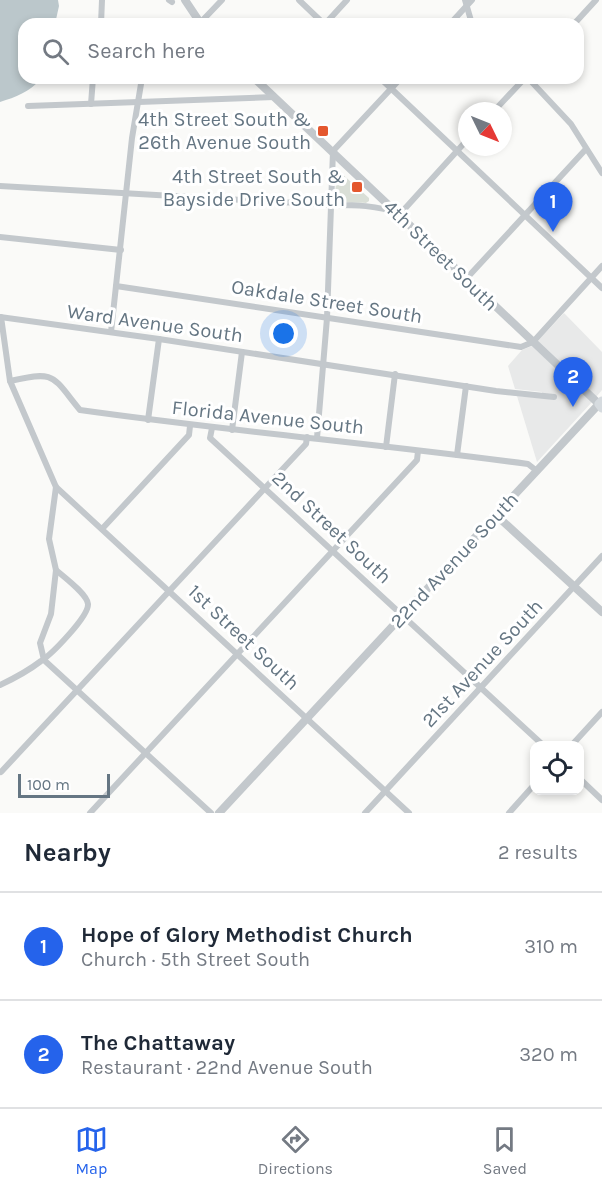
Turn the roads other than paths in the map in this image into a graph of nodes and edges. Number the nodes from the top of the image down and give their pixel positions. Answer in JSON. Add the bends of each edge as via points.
{"nodes":[{"id":1,"x":102,"y":0,"type":"edge"},
{"id":2,"x":185,"y":0,"type":"edge"},
{"id":3,"x":222,"y":0,"type":"edge"},
{"id":4,"x":299,"y":0,"type":"edge"},
{"id":5,"x":347,"y":0,"type":"edge"},
{"id":6,"x":472,"y":0,"type":"edge"},
{"id":7,"x":596,"y":0,"type":"edge"},
{"id":8,"x":465,"y":3,"type":"edge"},
{"id":9,"x":100,"y":18,"type":"edge"},
{"id":10,"x":196,"y":18,"type":"edge"},
{"id":11,"x":206,"y":18,"type":"edge"},
{"id":12,"x":318,"y":18,"type":"edge"},
{"id":13,"x":330,"y":18,"type":"edge"},
{"id":14,"x":454,"y":18,"type":"edge"},
{"id":15,"x":470,"y":18,"type":"edge"},
{"id":16,"x":580,"y":18,"type":"edge"},
{"id":17,"x":93,"y":84,"type":"edge"},
{"id":18,"x":141,"y":84,"type":"edge"},
{"id":19,"x":260,"y":84,"type":"edge"},
{"id":20,"x":387,"y":84,"type":"edge"},
{"id":21,"x":395,"y":84,"type":"edge"},
{"id":22,"x":520,"y":84,"type":"edge"},
{"id":23,"x":532,"y":84,"type":"edge"},
{"id":24,"x":391,"y":88,"type":"junction"},
{"id":25,"x":274,"y":97,"type":"junction"},
{"id":26,"x":138,"y":101,"type":"junction"},
{"id":27,"x":503,"y":102,"type":"edge"},
{"id":28,"x":91,"y":104,"type":"junction"},
{"id":29,"x":28,"y":106,"type":"dead end"},
{"id":30,"x":586,"y":149,"type":"junction"},
{"id":31,"x":457,"y":150,"type":"junction"},
{"id":32,"x":333,"y":151,"type":"junction"},
{"id":33,"x":602,"y":173,"type":"edge"},
{"id":34,"x":0,"y":186,"type":"edge"},
{"id":35,"x":126,"y":194,"type":"junction"},
{"id":36,"x":331,"y":205,"type":"junction"},
{"id":37,"x":399,"y":214,"type":"junction"},
{"id":38,"x":524,"y":214,"type":"junction"},
{"id":39,"x":0,"y":237,"type":"edge"},
{"id":40,"x":121,"y":250,"type":"junction"},
{"id":41,"x":602,"y":266,"type":"edge"},
{"id":42,"x":591,"y":278,"type":"junction"},
{"id":43,"x":466,"y":279,"type":"junction"},
{"id":44,"x":116,"y":286,"type":"junction"},
{"id":45,"x":602,"y":288,"type":"edge"},
{"id":46,"x":1,"y":317,"type":"edge"},
{"id":47,"x":327,"y":318,"type":"junction"},
{"id":48,"x":111,"y":332,"type":"junction"},
{"id":49,"x":159,"y":339,"type":"junction"},
{"id":50,"x":533,"y":342,"type":"junction"},
{"id":51,"x":242,"y":352,"type":"junction"},
{"id":52,"x":324,"y":363,"type":"junction"},
{"id":53,"x":395,"y":374,"type":"junction"},
{"id":54,"x":10,"y":381,"type":"junction"},
{"id":55,"x":466,"y":386,"type":"junction"},
{"id":56,"x":554,"y":397,"type":"dead end"},
{"id":57,"x":601,"y":404,"type":"edge"},
{"id":58,"x":148,"y":420,"type":"junction"},
{"id":59,"x":190,"y":426,"type":"junction"},
{"id":60,"x":212,"y":428,"type":"junction"},
{"id":61,"x":232,"y":430,"type":"junction"},
{"id":62,"x":307,"y":437,"type":"junction"},
{"id":63,"x":317,"y":438,"type":"junction"},
{"id":64,"x":386,"y":447,"type":"junction"},
{"id":65,"x":418,"y":451,"type":"junction"},
{"id":66,"x":457,"y":455,"type":"junction"},
{"id":67,"x":537,"y":471,"type":"junction"},
{"id":68,"x":56,"y":487,"type":"junction"},
{"id":69,"x":266,"y":487,"type":"junction"},
{"id":70,"x":496,"y":515,"type":"junction"},
{"id":71,"x":102,"y":529,"type":"junction"},
{"id":72,"x":333,"y":550,"type":"junction"},
{"id":73,"x":602,"y":556,"type":"edge"},
{"id":74,"x":56,"y":570,"type":"junction"},
{"id":75,"x":574,"y":586,"type":"junction"},
{"id":76,"x":170,"y":590,"type":"junction"},
{"id":77,"x":602,"y":612,"type":"edge"},
{"id":78,"x":403,"y":615,"type":"junction"},
{"id":79,"x":238,"y":653,"type":"junction"},
{"id":80,"x":44,"y":660,"type":"junction"},
{"id":81,"x":0,"y":685,"type":"edge"},
{"id":82,"x":482,"y":687,"type":"junction"},
{"id":83,"x":78,"y":690,"type":"junction"},
{"id":84,"x":602,"y":712,"type":"edge"},
{"id":85,"x":307,"y":719,"type":"junction"},
{"id":86,"x":539,"y":741,"type":"edge"},
{"id":87,"x":576,"y":741,"type":"edge"},
{"id":88,"x":146,"y":753,"type":"junction"},
{"id":89,"x":1,"y":772,"type":"edge"},
{"id":90,"x":584,"y":784,"type":"edge"},
{"id":91,"x":530,"y":789,"type":"edge"},
{"id":92,"x":385,"y":791,"type":"junction"},
{"id":93,"x":602,"y":800,"type":"edge"},
{"id":94,"x":90,"y":813,"type":"edge"},
{"id":95,"x":211,"y":813,"type":"edge"},
{"id":96,"x":219,"y":813,"type":"edge"},
{"id":97,"x":365,"y":813,"type":"edge"},
{"id":98,"x":409,"y":813,"type":"edge"},
{"id":99,"x":509,"y":813,"type":"edge"}],
"edges":[{"from":1,"to":9,"type":"street"},
{"from":2,"to":10,"type":"street"},
{"from":3,"to":11,"type":"street"},
{"from":4,"to":12,"type":"street"},
{"from":5,"to":13,"type":"street"},
{"from":6,"to":8,"type":"street"},
{"from":7,"to":16,"type":"street"},
{"from":8,"to":14,"type":"street"},
{"from":8,"to":15,"type":"street"},
{"from":17,"to":28,"type":"street"},
{"from":18,"to":26,"type":"street"},
{"from":19,"to":25,"type":"street","name":"4th Street South"},
{"from":20,"to":24,"type":"street"},
{"from":21,"to":24,"type":"street"},
{"from":22,"to":27,"type":"street"},
{"from":23,"to":30,"type":"street","via":[[570,124]]},
{"from":24,"to":31,"type":"street"},
{"from":24,"to":32,"type":"street"},
{"from":25,"to":26,"type":"street"},
{"from":25,"to":32,"type":"street","name":"4th Street South"},
{"from":26,"to":28,"type":"street"},
{"from":26,"to":35,"type":"street"},
{"from":28,"to":29,"type":"street"},
{"from":30,"to":33,"type":"street"},
{"from":30,"to":38,"type":"street"},
{"from":31,"to":37,"type":"street"},
{"from":31,"to":38,"type":"street"},
{"from":32,"to":36,"type":"street"},
{"from":32,"to":37,"type":"street","name":"4th Street South"},
{"from":34,"to":35,"type":"street"},
{"from":35,"to":36,"type":"street"},
{"from":35,"to":40,"type":"street"},
{"from":36,"to":37,"type":"street","via":[[384,208]]},
{"from":36,"to":47,"type":"street"},
{"from":37,"to":43,"type":"street","name":"4th Street South"},
{"from":38,"to":42,"type":"street"},
{"from":38,"to":43,"type":"street"},
{"from":39,"to":40,"type":"street"},
{"from":40,"to":44,"type":"street"},
{"from":41,"to":42,"type":"street"},
{"from":42,"to":45,"type":"street"},
{"from":42,"to":50,"type":"street"},
{"from":43,"to":50,"type":"street","name":"4th Street South"},
{"from":44,"to":47,"type":"street","name":"Oakdale Street South"},
{"from":44,"to":48,"type":"street"},
{"from":46,"to":48,"type":"street","name":"Ward Avenue South"},
{"from":46,"to":54,"type":"street"},
{"from":47,"to":50,"type":"street","name":"Oakdale Street South","via":[[521,347]]},
{"from":47,"to":52,"type":"street"},
{"from":48,"to":49,"type":"street","name":"Ward Avenue South"},
{"from":49,"to":51,"type":"street","name":"Ward Avenue South"},
{"from":49,"to":58,"type":"street"},
{"from":50,"to":57,"type":"street","name":"4th Street South"},
{"from":51,"to":52,"type":"street","name":"Ward Avenue South"},
{"from":51,"to":61,"type":"street"},
{"from":52,"to":53,"type":"street","name":"Ward Avenue South"},
{"from":52,"to":63,"type":"street"},
{"from":53,"to":55,"type":"street","name":"Ward Avenue South"},
{"from":53,"to":64,"type":"street"},
{"from":54,"to":58,"type":"street","name":"Florida Avenue South","via":[[37,374],[54,378],[80,410]]},
{"from":54,"to":68,"type":"street"},
{"from":55,"to":56,"type":"street","name":"Ward Avenue South"},
{"from":55,"to":66,"type":"street"},
{"from":57,"to":67,"type":"street","name":"22nd Avenue South"},
{"from":58,"to":59,"type":"street","name":"Florida Avenue South"},
{"from":59,"to":60,"type":"street","name":"Florida Avenue South"},
{"from":59,"to":71,"type":"street","via":[[189,435]]},
{"from":60,"to":61,"type":"street","name":"Florida Avenue South"},
{"from":60,"to":69,"type":"street","name":"2nd Street South","via":[[210,438]]},
{"from":61,"to":62,"type":"street","name":"Florida Avenue South"},
{"from":62,"to":63,"type":"street","name":"Florida Avenue South"},
{"from":62,"to":69,"type":"street","via":[[306,444]]},
{"from":63,"to":64,"type":"street","name":"Florida Avenue South"},
{"from":64,"to":65,"type":"street","name":"Florida Avenue South"},
{"from":65,"to":66,"type":"street","name":"Florida Avenue South"},
{"from":65,"to":72,"type":"street","via":[[417,460]]},
{"from":66,"to":67,"type":"street","name":"Florida Avenue South","via":[[528,464]]},
{"from":67,"to":70,"type":"street","name":"22nd Avenue South"},
{"from":68,"to":71,"type":"street","name":"1st Street South"},
{"from":68,"to":74,"type":"street","via":[[49,539]]},
{"from":69,"to":72,"type":"street","name":"2nd Street South"},
{"from":69,"to":76,"type":"street"},
{"from":70,"to":75,"type":"street"},
{"from":70,"to":78,"type":"street","name":"22nd Avenue South"},
{"from":71,"to":76,"type":"street","name":"1st Street South"},
{"from":72,"to":78,"type":"street","name":"2nd Street South"},
{"from":72,"to":79,"type":"street"},
{"from":73,"to":75,"type":"street","name":"21st Avenue South"},
{"from":74,"to":80,"type":"street","via":[[51,614],[40,643]]},
{"from":74,"to":80,"type":"street","via":[[86,598],[88,606],[84,617]]},
{"from":75,"to":77,"type":"street"},
{"from":75,"to":82,"type":"street","name":"21st Avenue South"},
{"from":76,"to":79,"type":"street","name":"1st Street South"},
{"from":76,"to":83,"type":"street"},
{"from":78,"to":82,"type":"street","name":"2nd Street South"},
{"from":78,"to":85,"type":"street","name":"22nd Avenue South"},
{"from":79,"to":85,"type":"street","name":"1st Street South"},
{"from":79,"to":88,"type":"street"},
{"from":80,"to":81,"type":"street"},
{"from":80,"to":83,"type":"street"},
{"from":82,"to":86,"type":"street","name":"2nd Street South"},
{"from":82,"to":92,"type":"street","name":"21st Avenue South"},
{"from":83,"to":88,"type":"street"},
{"from":83,"to":89,"type":"street"},
{"from":84,"to":87,"type":"street"},
{"from":85,"to":92,"type":"street","name":"1st Street South"},
{"from":85,"to":96,"type":"street","name":"22nd Avenue South"},
{"from":88,"to":94,"type":"street"},
{"from":88,"to":95,"type":"street"},
{"from":90,"to":93,"type":"street"},
{"from":91,"to":99,"type":"street"},
{"from":92,"to":97,"type":"street","name":"21st Avenue South"},
{"from":92,"to":98,"type":"street","name":"1st Street South"}]}
